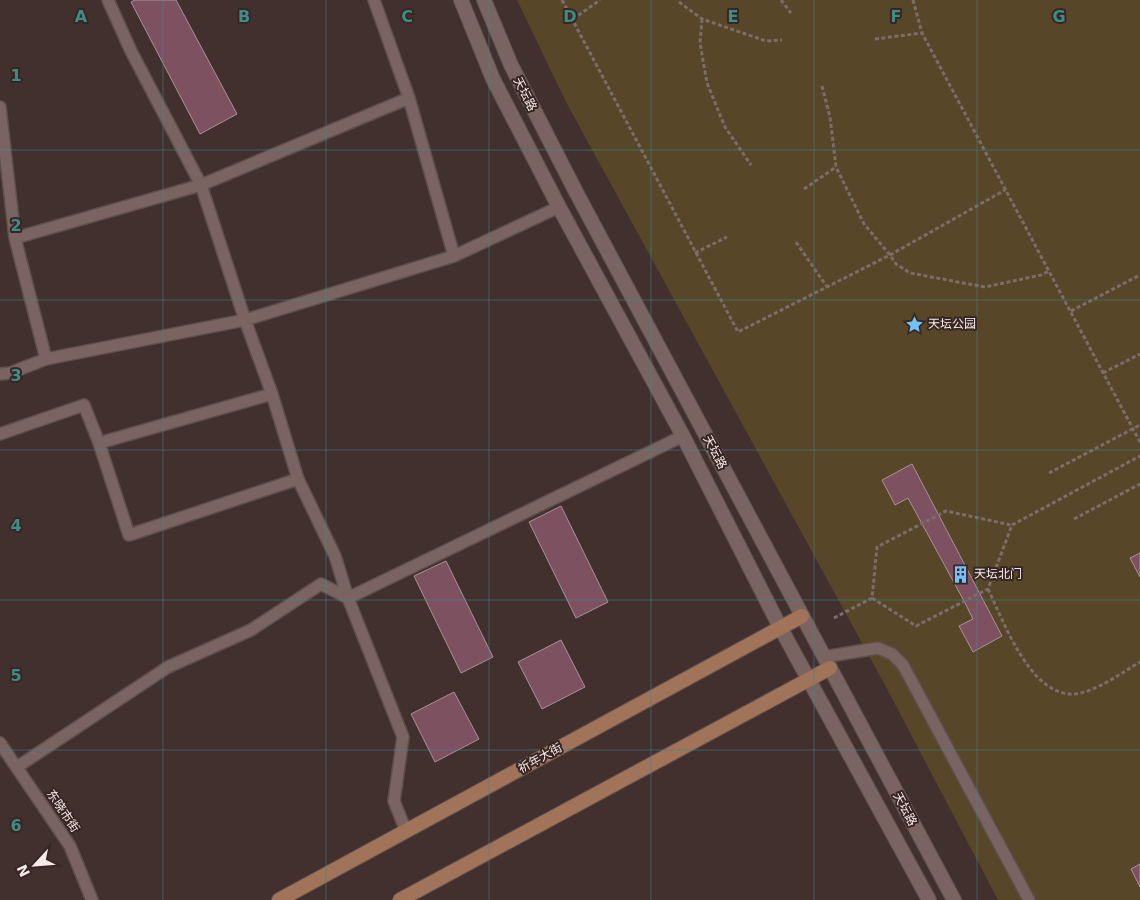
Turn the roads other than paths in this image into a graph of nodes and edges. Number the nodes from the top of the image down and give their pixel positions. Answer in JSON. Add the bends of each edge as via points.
{"nodes":[{"id":1,"x":108,"y":0,"type":"edge"},
{"id":2,"x":374,"y":0,"type":"edge"},
{"id":3,"x":461,"y":0,"type":"edge"},
{"id":4,"x":484,"y":0,"type":"edge"},
{"id":5,"x":409,"y":98,"type":"junction"},
{"id":6,"x":0,"y":107,"type":"edge"},
{"id":7,"x":201,"y":185,"type":"junction"},
{"id":8,"x":559,"y":207,"type":"junction"},
{"id":9,"x":15,"y":238,"type":"junction"},
{"id":10,"x":454,"y":256,"type":"junction"},
{"id":11,"x":245,"y":320,"type":"junction"},
{"id":12,"x":46,"y":359,"type":"junction"},
{"id":13,"x":0,"y":374,"type":"edge"},
{"id":14,"x":272,"y":394,"type":"junction"},
{"id":15,"x":0,"y":434,"type":"edge"},
{"id":16,"x":683,"y":436,"type":"junction"},
{"id":17,"x":99,"y":443,"type":"junction"},
{"id":18,"x":298,"y":479,"type":"junction"},
{"id":19,"x":348,"y":598,"type":"junction"},
{"id":20,"x":802,"y":616,"type":"junction"},
{"id":21,"x":780,"y":627,"type":"junction"},
{"id":22,"x":827,"y":663,"type":"junction"},
{"id":23,"x":809,"y":680,"type":"junction"},
{"id":24,"x":0,"y":743,"type":"edge"},
{"id":25,"x":17,"y":767,"type":"junction"},
{"id":26,"x":406,"y":831,"type":"junction"},
{"id":27,"x":92,"y":900,"type":"edge"},
{"id":28,"x":279,"y":900,"type":"edge"},
{"id":29,"x":400,"y":900,"type":"edge"},
{"id":30,"x":929,"y":900,"type":"edge"},
{"id":31,"x":954,"y":900,"type":"edge"},
{"id":32,"x":1028,"y":900,"type":"edge"}],
"edges":[{"from":1,"to":7,"type":"lane"},
{"from":2,"to":5,"type":"lane"},
{"from":3,"to":8,"type":"street","name":"天坛路","via":[[493,79]]},
{"from":4,"to":20,"type":"street","name":"天坛路","via":[[510,64],[576,192]]},
{"from":5,"to":7,"type":"lane"},
{"from":5,"to":10,"type":"lane"},
{"from":6,"to":9,"type":"lane"},
{"from":7,"to":9,"type":"lane"},
{"from":7,"to":11,"type":"lane"},
{"from":8,"to":10,"type":"lane"},
{"from":8,"to":16,"type":"street","name":"天坛路"},
{"from":9,"to":12,"type":"lane"},
{"from":10,"to":11,"type":"lane"},
{"from":11,"to":12,"type":"lane"},
{"from":11,"to":14,"type":"lane"},
{"from":12,"to":13,"type":"lane"},
{"from":14,"to":17,"type":"lane"},
{"from":14,"to":18,"type":"lane"},
{"from":15,"to":17,"type":"lane","via":[[84,405]]},
{"from":16,"to":19,"type":"lane"},
{"from":16,"to":21,"type":"street","name":"天坛路"},
{"from":17,"to":18,"type":"lane","via":[[129,535]]},
{"from":18,"to":19,"type":"lane","via":[[335,556]]},
{"from":19,"to":25,"type":"lane","via":[[321,584],[251,630],[168,667]]},
{"from":19,"to":26,"type":"lane","via":[[404,737],[394,802]]},
{"from":20,"to":21,"type":"main road","name":"祈年大街"},
{"from":20,"to":22,"type":"street","name":"天坛路"},
{"from":21,"to":23,"type":"street","name":"天坛路"},
{"from":21,"to":26,"type":"main road","name":"祈年大街"},
{"from":22,"to":23,"type":"main road"},
{"from":22,"to":31,"type":"street","name":"天坛路"},
{"from":22,"to":32,"type":"lane","via":[[878,648],[892,654],[902,665]]},
{"from":23,"to":29,"type":"main road"},
{"from":23,"to":30,"type":"street","name":"天坛路"},
{"from":24,"to":25,"type":"lane","name":"东晓市街"},
{"from":25,"to":27,"type":"lane","name":"东晓市街","via":[[70,846]]},
{"from":26,"to":28,"type":"main road","name":"祈年大街"}]}
